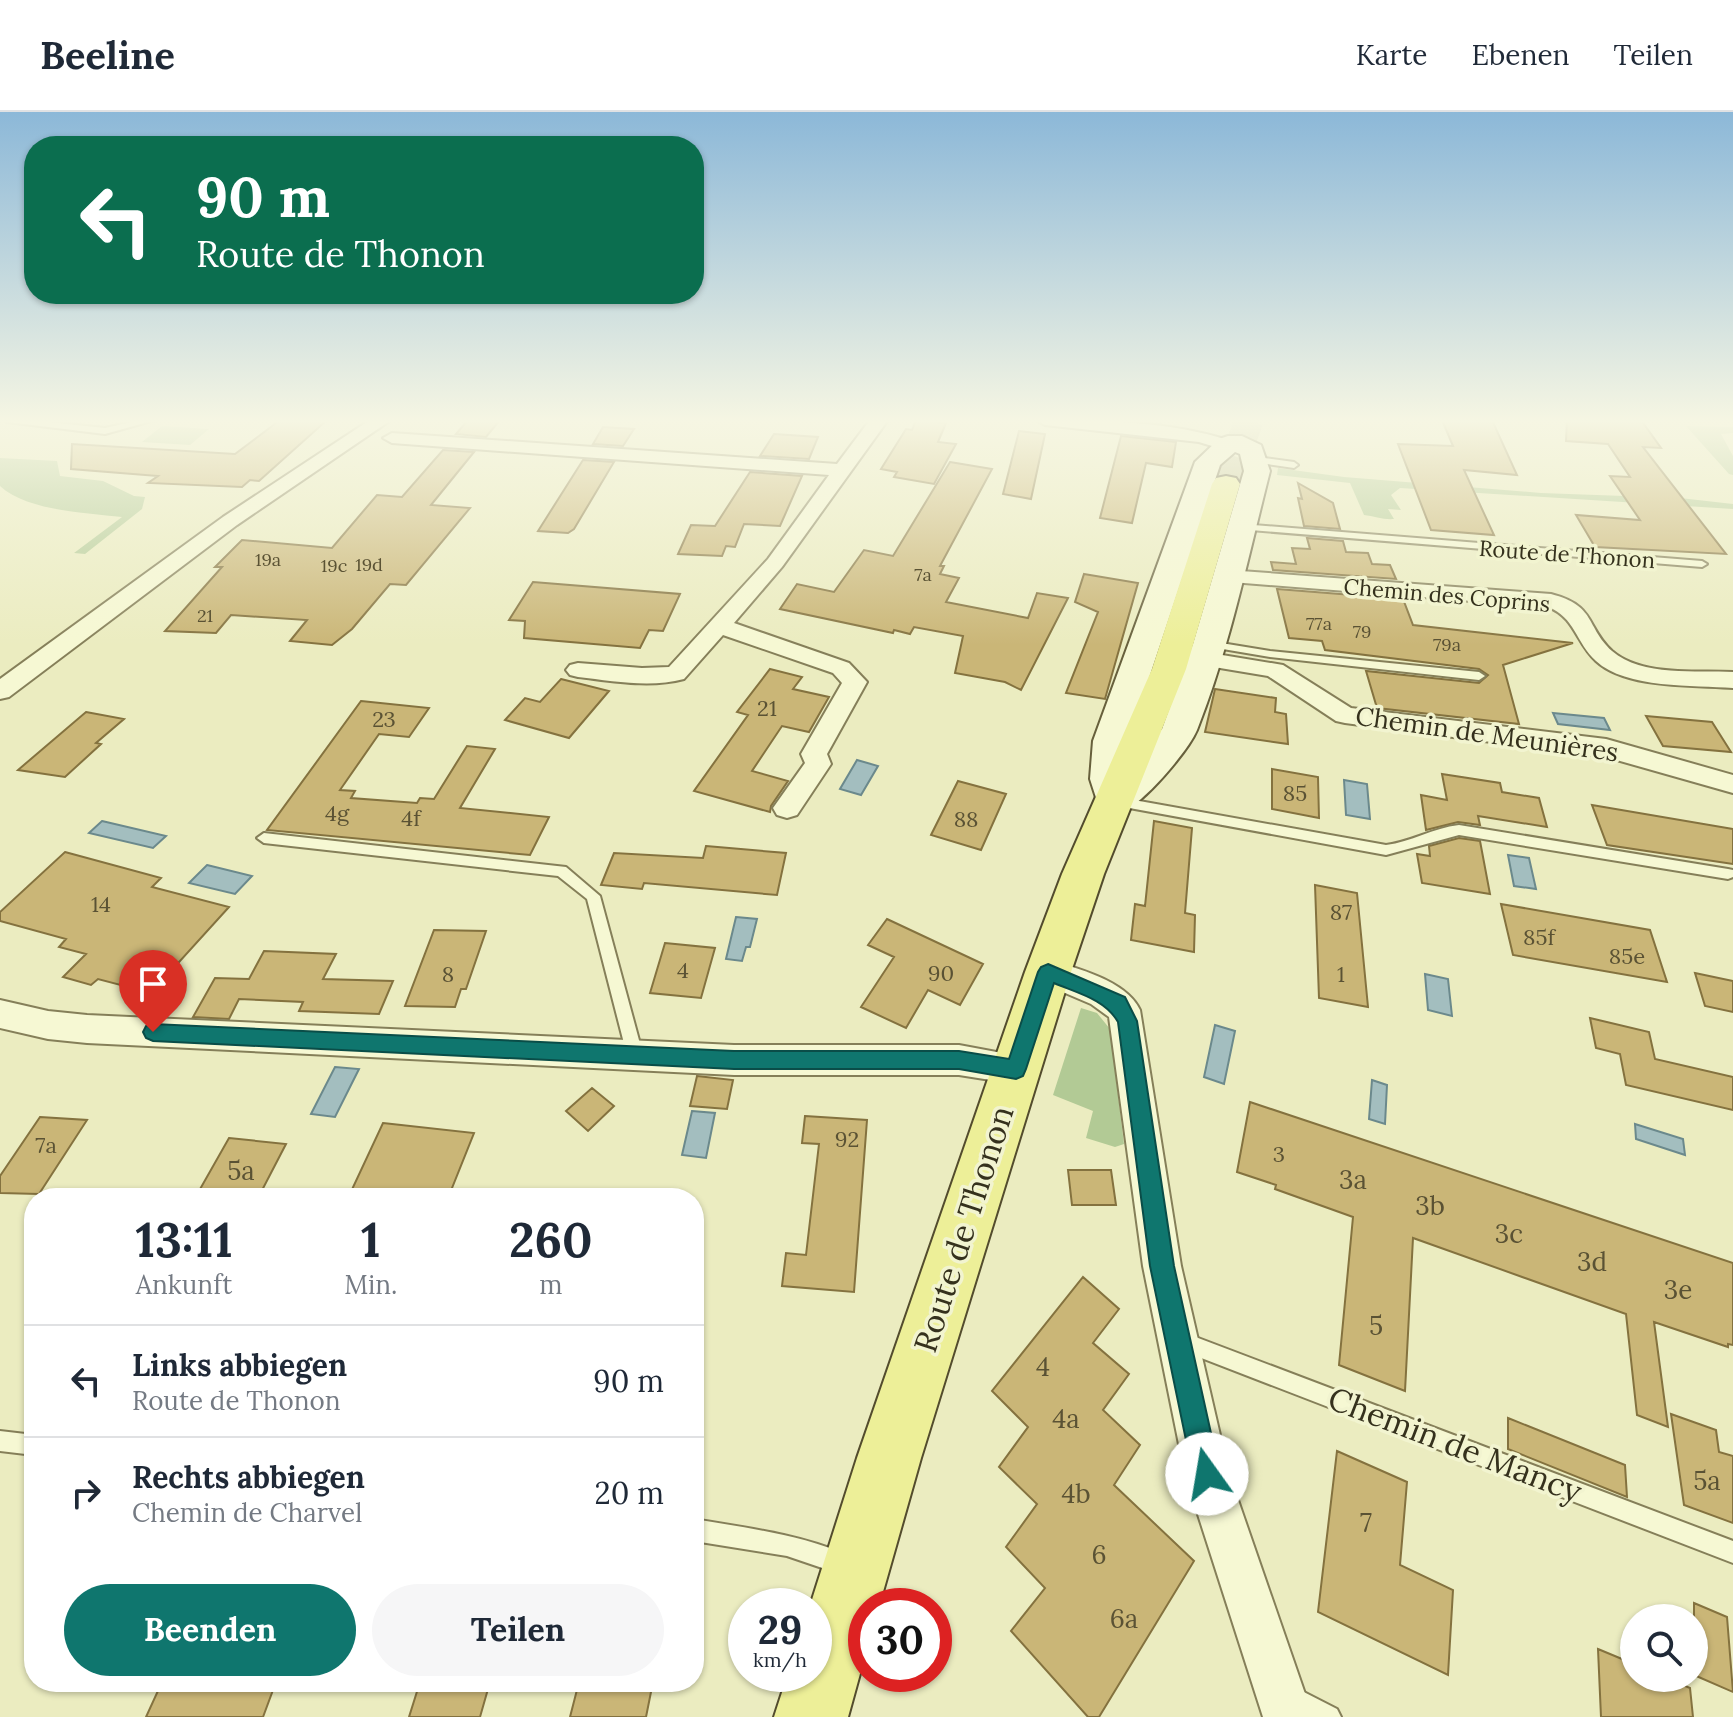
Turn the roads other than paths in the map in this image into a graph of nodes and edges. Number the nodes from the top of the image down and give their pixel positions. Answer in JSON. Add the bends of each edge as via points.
{"nodes":[{"id":1,"x":272,"y":495,"type":"edge"},
{"id":2,"x":824,"y":495,"type":"edge"},
{"id":3,"x":1196,"y":495,"type":"tunnel mouth"},
{"id":4,"x":1250,"y":495,"type":"tunnel mouth"},
{"id":5,"x":1241,"y":527,"type":"junction"},
{"id":6,"x":1702,"y":564,"type":"dead end"},
{"id":7,"x":1227,"y":576,"type":"junction"},
{"id":8,"x":720,"y":626,"type":"junction"},
{"id":9,"x":1206,"y":652,"type":"junction"},
{"id":10,"x":1,"y":661,"type":"edge"},
{"id":11,"x":31,"y":669,"type":"junction"},
{"id":12,"x":578,"y":670,"type":"dead end"},
{"id":13,"x":1479,"y":676,"type":"dead end"},
{"id":14,"x":1733,"y":680,"type":"edge"},
{"id":15,"x":0,"y":691,"type":"edge"},
{"id":16,"x":1733,"y":784,"type":"edge"},
{"id":17,"x":1113,"y":800,"type":"junction"},
{"id":18,"x":787,"y":808,"type":"dead end"},
{"id":19,"x":264,"y":838,"type":"dead end"},
{"id":20,"x":1728,"y":874,"type":"dead end"},
{"id":21,"x":1048,"y":972,"type":"junction"},
{"id":22,"x":0,"y":1014,"type":"edge"},
{"id":23,"x":635,"y":1055,"type":"junction"},
{"id":24,"x":1016,"y":1069,"type":"junction"},
{"id":25,"x":1177,"y":1339,"type":"junction"},
{"id":26,"x":0,"y":1441,"type":"edge"},
{"id":27,"x":24,"y":1444,"type":"edge"},
{"id":28,"x":704,"y":1532,"type":"edge"},
{"id":29,"x":1733,"y":1552,"type":"edge"},
{"id":30,"x":855,"y":1570,"type":"junction"},
{"id":31,"x":1284,"y":1704,"type":"edge"},
{"id":32,"x":811,"y":1717,"type":"edge"},
{"id":33,"x":1329,"y":1717,"type":"edge"}],
"edges":[{"from":1,"to":11,"type":"street"},
{"from":2,"to":8,"type":"street"},
{"from":3,"to":17,"type":"street","name":"Route de Thonon","via":[[1107,754],[1106,779]]},
{"from":4,"to":5,"type":"street","name":"Route de Thonon"},
{"from":5,"to":6,"type":"lane","name":"Route de Thonon"},
{"from":5,"to":7,"type":"street","name":"Route de Thonon"},
{"from":7,"to":9,"type":"street","name":"Route de Thonon"},
{"from":7,"to":14,"type":"street","name":"Chemin des Coprins","via":[[1551,601],[1579,615],[1603,656],[1614,664],[1642,672]]},
{"from":8,"to":12,"type":"street","via":[[676,674]]},
{"from":8,"to":18,"type":"street","via":[[841,668],[855,682],[814,754],[818,764]]},
{"from":9,"to":13,"type":"lane"},
{"from":9,"to":16,"type":"street","name":"Chemin de Meunières","via":[[1275,670],[1345,715],[1606,748]]},
{"from":9,"to":17,"type":"street","name":"Route de Thonon","via":[[1178,733]]},
{"from":10,"to":11,"type":"street"},
{"from":11,"to":15,"type":"street"},
{"from":17,"to":20,"type":"lane","via":[[1386,850],[1459,830]]},
{"from":17,"to":21,"type":"main road","name":"Route de Thonon"},
{"from":19,"to":23,"type":"lane","via":[[561,871],[593,896]]},
{"from":21,"to":24,"type":"main road","name":"Route de Thonon"},
{"from":21,"to":25,"type":"street","via":[[1102,994],[1124,1010]]},
{"from":22,"to":23,"type":"street","via":[[87,1029]]},
{"from":23,"to":24,"type":"street","via":[[959,1060]]},
{"from":24,"to":30,"type":"main road","name":"Route de Thonon"},
{"from":25,"to":29,"type":"lane","name":"Chemin de Mancy"},
{"from":25,"to":31,"type":"street","via":[[1207,1474]]},
{"from":26,"to":27,"type":"lane"},
{"from":28,"to":30,"type":"lane","via":[[825,1555]]},
{"from":30,"to":32,"type":"main road","name":"Route de Thonon"},
{"from":31,"to":33,"type":"lane"}]}
